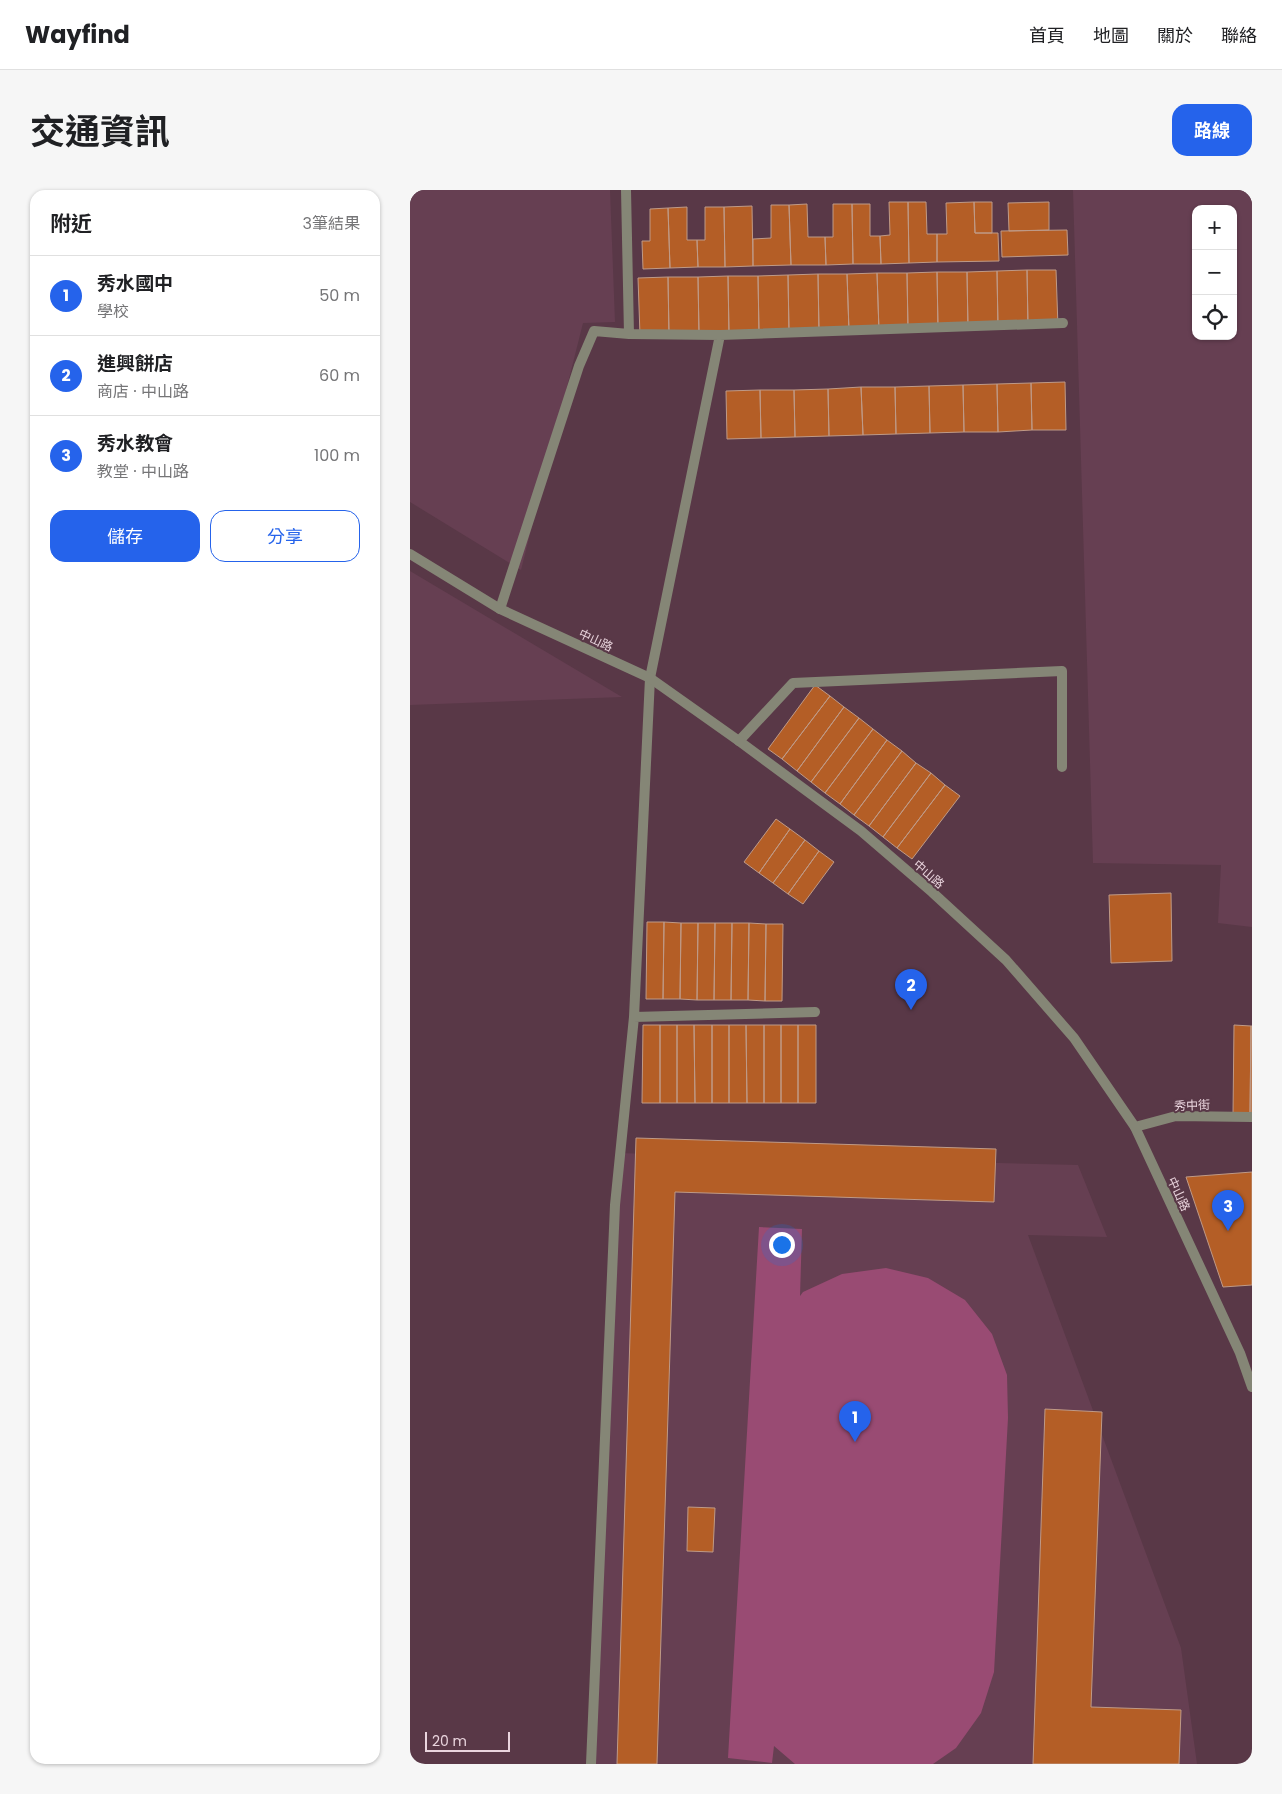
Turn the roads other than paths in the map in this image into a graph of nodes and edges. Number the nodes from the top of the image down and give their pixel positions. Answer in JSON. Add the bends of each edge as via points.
{"nodes":[{"id":1,"x":626,"y":190,"type":"edge"},
{"id":2,"x":1063,"y":323,"type":"dead end"},
{"id":3,"x":629,"y":334,"type":"junction"},
{"id":4,"x":720,"y":335,"type":"junction"},
{"id":5,"x":410,"y":554,"type":"edge"},
{"id":6,"x":500,"y":609,"type":"junction"},
{"id":7,"x":650,"y":678,"type":"junction"},
{"id":8,"x":739,"y":741,"type":"junction"},
{"id":9,"x":1062,"y":767,"type":"dead end"},
{"id":10,"x":815,"y":1012,"type":"dead end"},
{"id":11,"x":634,"y":1017,"type":"junction"},
{"id":12,"x":1252,"y":1117,"type":"edge"},
{"id":13,"x":1135,"y":1127,"type":"junction"},
{"id":14,"x":1252,"y":1387,"type":"edge"},
{"id":15,"x":591,"y":1764,"type":"edge"}],
"edges":[{"from":1,"to":3,"type":"street"},
{"from":2,"to":4,"type":"street"},
{"from":3,"to":4,"type":"street"},
{"from":3,"to":6,"type":"street","via":[[594,331],[579,366]]},
{"from":4,"to":7,"type":"street"},
{"from":5,"to":6,"type":"street","name":"中山路"},
{"from":6,"to":7,"type":"street","name":"中山路"},
{"from":7,"to":8,"type":"street","name":"中山路"},
{"from":7,"to":11,"type":"street"},
{"from":8,"to":9,"type":"street","via":[[793,683],[1062,671]]},
{"from":8,"to":13,"type":"street","name":"中山路","via":[[861,832],[1006,960],[1074,1038]]},
{"from":10,"to":11,"type":"street"},
{"from":11,"to":15,"type":"street","via":[[615,1205]]},
{"from":12,"to":13,"type":"street","name":"秀中街","via":[[1176,1116]]},
{"from":13,"to":14,"type":"street","name":"中山路","via":[[1240,1353]]}]}
